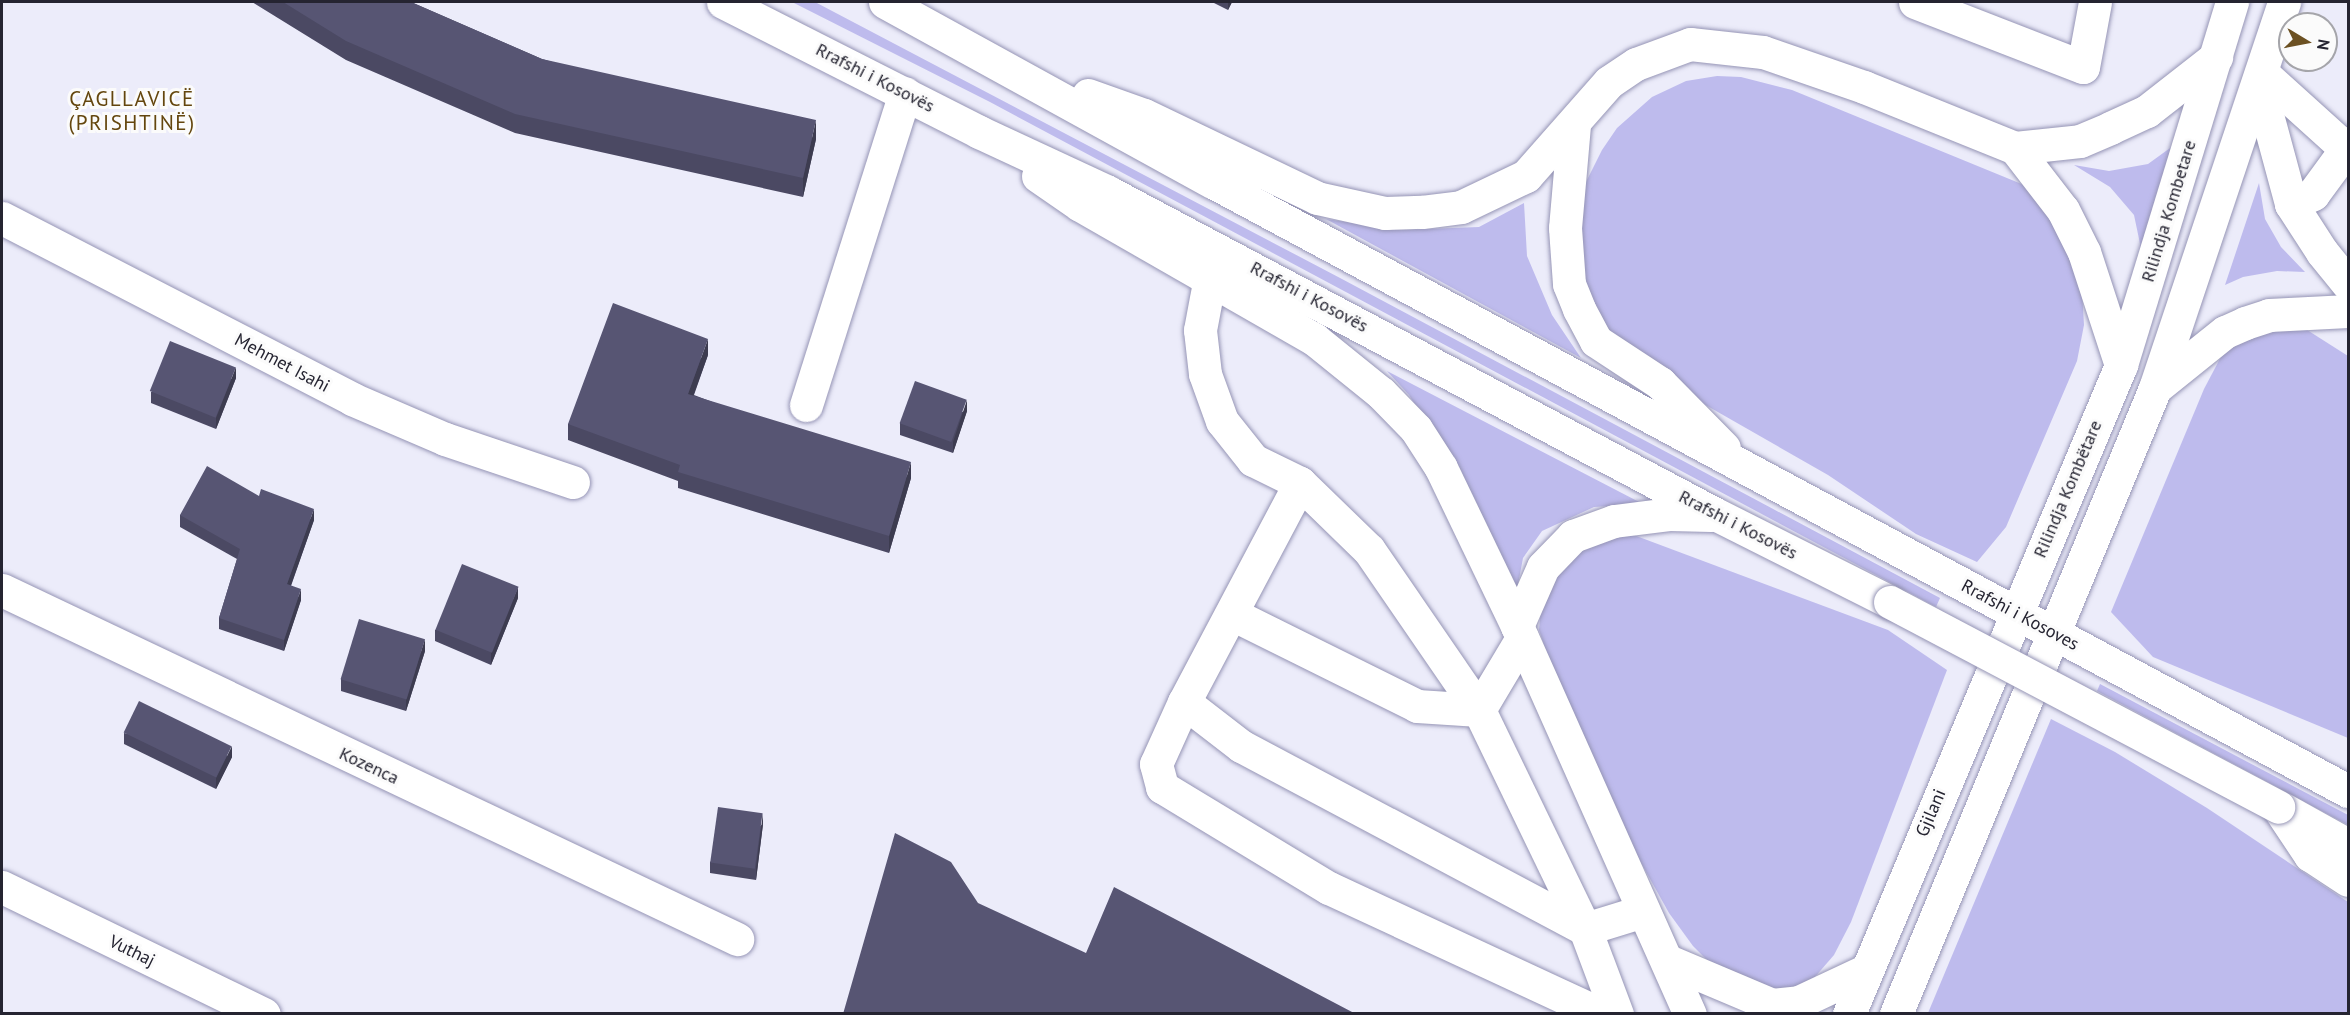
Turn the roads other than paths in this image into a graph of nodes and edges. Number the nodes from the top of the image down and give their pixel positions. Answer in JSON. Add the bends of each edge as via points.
{"nodes":[{"id":1,"x":723,"y":2,"type":"edge"},
{"id":2,"x":885,"y":2,"type":"edge"},
{"id":3,"x":1915,"y":2,"type":"edge"},
{"id":4,"x":2095,"y":2,"type":"edge"},
{"id":5,"x":2232,"y":2,"type":"edge"},
{"id":6,"x":2284,"y":2,"type":"edge"},
{"id":7,"x":2216,"y":57,"type":"junction"},
{"id":8,"x":2260,"y":79,"type":"junction"},
{"id":9,"x":1039,"y":83,"type":"junction"},
{"id":10,"x":905,"y":93,"type":"junction"},
{"id":11,"x":1575,"y":124,"type":"junction"},
{"id":12,"x":979,"y":132,"type":"junction"},
{"id":13,"x":2015,"y":148,"type":"junction"},
{"id":14,"x":2348,"y":148,"type":"edge"},
{"id":15,"x":2291,"y":204,"type":"junction"},
{"id":16,"x":2,"y":218,"type":"edge"},
{"id":17,"x":1210,"y":277,"type":"junction"},
{"id":18,"x":2349,"y":284,"type":"edge"},
{"id":19,"x":2349,"y":311,"type":"edge"},
{"id":20,"x":2121,"y":365,"type":"junction"},
{"id":21,"x":2156,"y":388,"type":"junction"},
{"id":22,"x":806,"y":405,"type":"dead end"},
{"id":23,"x":1740,"y":466,"type":"junction"},
{"id":24,"x":573,"y":482,"type":"dead end"},
{"id":25,"x":1300,"y":483,"type":"junction"},
{"id":26,"x":1717,"y":515,"type":"junction"},
{"id":27,"x":2,"y":590,"type":"edge"},
{"id":28,"x":2015,"y":613,"type":"junction"},
{"id":29,"x":1232,"y":614,"type":"junction"},
{"id":30,"x":1519,"y":632,"type":"junction"},
{"id":31,"x":2054,"y":633,"type":"junction"},
{"id":32,"x":1184,"y":702,"type":"junction"},
{"id":33,"x":1479,"y":710,"type":"junction"},
{"id":34,"x":2349,"y":764,"type":"edge"},
{"id":35,"x":2300,"y":765,"type":"junction"},
{"id":36,"x":2349,"y":791,"type":"edge"},
{"id":37,"x":2278,"y":807,"type":"junction"},
{"id":38,"x":2349,"y":845,"type":"edge"},
{"id":39,"x":2349,"y":880,"type":"edge"},
{"id":40,"x":2,"y":887,"type":"edge"},
{"id":41,"x":1643,"y":911,"type":"junction"},
{"id":42,"x":1585,"y":930,"type":"junction"},
{"id":43,"x":737,"y":939,"type":"dead end"},
{"id":44,"x":1668,"y":961,"type":"junction"},
{"id":45,"x":1865,"y":971,"type":"junction"},
{"id":46,"x":264,"y":1014,"type":"edge"},
{"id":47,"x":1601,"y":1014,"type":"edge"},
{"id":48,"x":1617,"y":1014,"type":"edge"},
{"id":49,"x":1689,"y":1014,"type":"edge"},
{"id":50,"x":1849,"y":1014,"type":"edge"},
{"id":51,"x":1896,"y":1014,"type":"edge"}],
"edges":[{"from":1,"to":10,"type":"main road","name":"Rrafshi i Kosovës"},
{"from":2,"to":9,"type":"main road"},
{"from":3,"to":4,"type":"main road","via":[[2083,68]]},
{"from":5,"to":7,"type":"main road","name":"Rilindja Kombetare"},
{"from":6,"to":8,"type":"main road"},
{"from":7,"to":13,"type":"main road","via":[[2147,111],[2110,128],[2080,141]]},
{"from":7,"to":20,"type":"main road","name":"Rilindja Kombetare"},
{"from":8,"to":14,"type":"main road"},
{"from":8,"to":15,"type":"main road"},
{"from":8,"to":21,"type":"main road"},
{"from":9,"to":11,"type":"main road","via":[[1144,115],[1317,198],[1384,213],[1461,207],[1494,194],[1526,176]]},
{"from":9,"to":23,"type":"main road","via":[[1155,151]]},
{"from":10,"to":12,"type":"main road","name":"Rrafshi i Kosovës"},
{"from":10,"to":22,"type":"main road"},
{"from":11,"to":13,"type":"main road","via":[[1609,82],[1636,64],[1690,44],[1722,45],[1763,52],[1864,87]]},
{"from":11,"to":23,"type":"main road","via":[[1566,238],[1569,284],[1579,309],[1596,341],[1674,395]]},
{"from":12,"to":17,"type":"main road","via":[[1080,206]]},
{"from":12,"to":26,"type":"main road","name":"Rrafshi i Kosovës","via":[[1108,192]]},
{"from":13,"to":20,"type":"main road","via":[[2063,210],[2084,252]]},
{"from":14,"to":15,"type":"main road","via":[[2313,194]]},
{"from":15,"to":18,"type":"main road","via":[[2322,252]]},
{"from":16,"to":24,"type":"main road","name":"Mehmet Isahi","via":[[352,399],[445,439]]},
{"from":17,"to":25,"type":"main road","via":[[1200,330],[1205,374],[1222,421],[1253,460]]},
{"from":17,"to":30,"type":"main road","via":[[1314,339],[1381,393],[1416,429],[1441,468]]},
{"from":19,"to":21,"type":"main road","via":[[2269,315],[2244,323],[2225,332]]},
{"from":20,"to":28,"type":"main road","name":"Rilindja Kombëtare"},
{"from":21,"to":31,"type":"main road"},
{"from":23,"to":28,"type":"main road","name":"Rrafshi i Kosoves"},
{"from":25,"to":29,"type":"main road"},
{"from":25,"to":33,"type":"main road","via":[[1369,550]]},
{"from":26,"to":30,"type":"main road","via":[[1669,514],[1614,521],[1574,536],[1542,567]]},
{"from":26,"to":37,"type":"main road","name":"Rrafshi i Kosovës","bridge":true},
{"from":27,"to":43,"type":"main road","name":"Kozenca"},
{"from":28,"to":31,"type":"main road","name":"Rrafshi i Kosoves"},
{"from":28,"to":45,"type":"main road","name":"Gjilani"},
{"from":29,"to":32,"type":"main road"},
{"from":29,"to":33,"type":"main road","via":[[1417,706]]},
{"from":30,"to":33,"type":"main road"},
{"from":30,"to":41,"type":"main road"},
{"from":31,"to":35,"type":"main road","name":"Rrafshi i Kosoves"},
{"from":31,"to":51,"type":"main road"},
{"from":32,"to":42,"type":"main road","via":[[1241,746]]},
{"from":32,"to":47,"type":"main road","via":[[1156,764],[1162,787],[1329,888]]},
{"from":33,"to":42,"type":"main road"},
{"from":34,"to":35,"type":"main road"},
{"from":35,"to":36,"type":"main road","name":"Rrafshi i Kosoves"},
{"from":37,"to":38,"type":"main road"},
{"from":37,"to":39,"type":"main road","via":[[2310,855]]},
{"from":40,"to":46,"type":"main road","name":"Vuthaj"},
{"from":41,"to":42,"type":"main road"},
{"from":41,"to":44,"type":"main road"},
{"from":42,"to":48,"type":"main road"},
{"from":44,"to":45,"type":"main road","via":[[1772,1005],[1816,996]]},
{"from":44,"to":49,"type":"main road"},
{"from":45,"to":50,"type":"main road","name":"Gjilani"}]}
